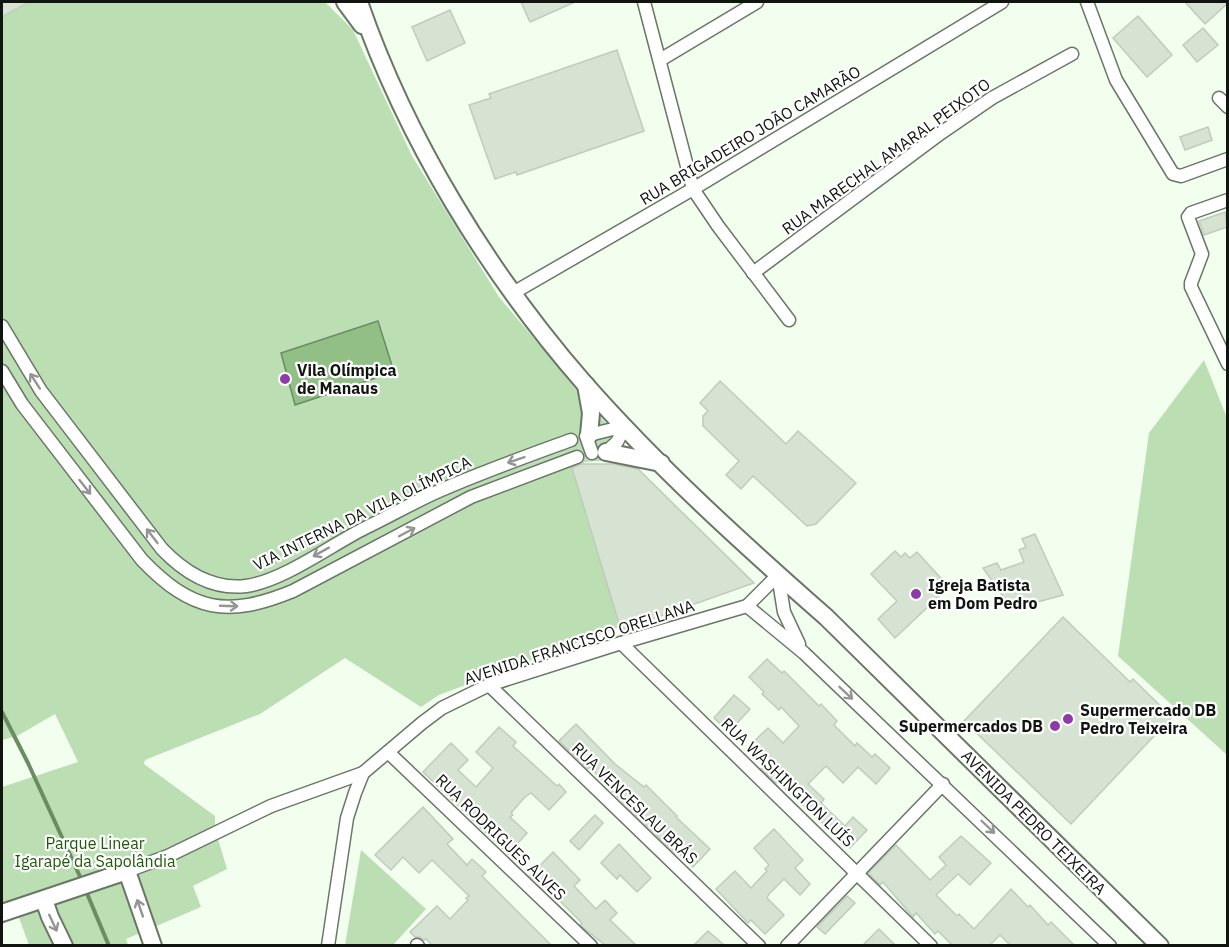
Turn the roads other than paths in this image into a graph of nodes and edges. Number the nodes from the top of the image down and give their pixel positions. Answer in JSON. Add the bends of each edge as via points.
{"nodes":[{"id":1,"x":345,"y":2,"type":"edge"},
{"id":2,"x":359,"y":2,"type":"edge"},
{"id":3,"x":644,"y":2,"type":"edge"},
{"id":4,"x":757,"y":2,"type":"edge"},
{"id":5,"x":1002,"y":2,"type":"edge"},
{"id":6,"x":1087,"y":2,"type":"edge"},
{"id":7,"x":372,"y":40,"type":"junction"},
{"id":8,"x":1072,"y":54,"type":"dead end"},
{"id":9,"x":660,"y":60,"type":"junction"},
{"id":10,"x":1227,"y":159,"type":"edge"},
{"id":11,"x":693,"y":189,"type":"junction"},
{"id":12,"x":1227,"y":200,"type":"edge"},
{"id":13,"x":753,"y":273,"type":"junction"},
{"id":14,"x":513,"y":293,"type":"junction"},
{"id":15,"x":789,"y":320,"type":"dead end"},
{"id":16,"x":2,"y":326,"type":"edge"},
{"id":17,"x":1227,"y":364,"type":"edge"},
{"id":18,"x":2,"y":371,"type":"edge"},
{"id":19,"x":585,"y":384,"type":"junction"},
{"id":20,"x":625,"y":426,"type":"junction"},
{"id":21,"x":588,"y":435,"type":"junction"},
{"id":22,"x":571,"y":440,"type":"dead end"},
{"id":23,"x":88,"y":452,"type":"junction"},
{"id":24,"x":599,"y":452,"type":"junction"},
{"id":25,"x":577,"y":457,"type":"dead end"},
{"id":26,"x":661,"y":463,"type":"junction"},
{"id":27,"x":69,"y":466,"type":"junction"},
{"id":28,"x":461,"y":482,"type":"junction"},
{"id":29,"x":471,"y":497,"type":"junction"},
{"id":30,"x":132,"y":511,"type":"junction"},
{"id":31,"x":114,"y":524,"type":"junction"},
{"id":32,"x":778,"y":575,"type":"junction"},
{"id":33,"x":747,"y":606,"type":"junction"},
{"id":34,"x":621,"y":643,"type":"junction"},
{"id":35,"x":804,"y":653,"type":"junction"},
{"id":36,"x":489,"y":684,"type":"junction"},
{"id":37,"x":388,"y":752,"type":"junction"},
{"id":38,"x":363,"y":773,"type":"junction"},
{"id":39,"x":943,"y":784,"type":"junction"},
{"id":40,"x":127,"y":871,"type":"junction"},
{"id":41,"x":857,"y":873,"type":"junction"},
{"id":42,"x":44,"y":900,"type":"junction"},
{"id":43,"x":2,"y":913,"type":"edge"},
{"id":44,"x":64,"y":945,"type":"edge"},
{"id":45,"x":153,"y":945,"type":"edge"},
{"id":46,"x":328,"y":945,"type":"edge"},
{"id":47,"x":591,"y":945,"type":"edge"},
{"id":48,"x":759,"y":945,"type":"edge"},
{"id":49,"x":787,"y":945,"type":"edge"},
{"id":50,"x":931,"y":945,"type":"edge"},
{"id":51,"x":1110,"y":945,"type":"edge"},
{"id":52,"x":1160,"y":945,"type":"edge"}],
"edges":[{"from":1,"to":7,"type":"street"},
{"from":2,"to":7,"type":"street","name":"AVENIDA PEDRO TEIXEIRA"},
{"from":3,"to":9,"type":"street"},
{"from":4,"to":9,"type":"street"},
{"from":5,"to":11,"type":"street","name":"RUA BRIGADEIRO JOÃO CAMARÃO"},
{"from":6,"to":10,"type":"street","via":[[1116,80],[1173,174],[1181,176]]},
{"from":7,"to":14,"type":"street","name":"AVENIDA PEDRO TEIXEIRA","via":[[436,170]]},
{"from":8,"to":13,"type":"street","name":"RUA MARECHAL AMARAL PEIXOTO","via":[[967,115]]},
{"from":9,"to":11,"type":"street"},
{"from":11,"to":13,"type":"street"},
{"from":11,"to":14,"type":"street","name":"RUA BRIGADEIRO JOÃO CAMARÃO"},
{"from":12,"to":17,"type":"street","via":[[1188,217],[1202,254],[1191,287]]},
{"from":13,"to":15,"type":"street"},
{"from":14,"to":19,"type":"street","name":"AVENIDA PEDRO TEIXEIRA"},
{"from":23,"to":16,"type":"street","name":"VIA INTERNA DA VILA OLÍMPICA","one_way":true,"via":[[41,391]]},
{"from":18,"to":27,"type":"street","name":"VIA INTERNA DA VILA OLÍMPICA"},
{"from":19,"to":20,"type":"street","name":"AVENIDA PEDRO TEIXEIRA"},
{"from":19,"to":21,"type":"street","via":[[591,413]]},
{"from":20,"to":21,"type":"street"},
{"from":20,"to":24,"type":"street","via":[[617,442]]},
{"from":20,"to":26,"type":"street","name":"AVENIDA PEDRO TEIXEIRA"},
{"from":21,"to":24,"type":"street"},
{"from":22,"to":28,"type":"street","name":"VIA INTERNA DA VILA OLÍMPICA","one_way":true},
{"from":23,"to":27,"type":"street"},
{"from":23,"to":30,"type":"street","name":"VIA INTERNA DA VILA OLÍMPICA"},
{"from":24,"to":26,"type":"street"},
{"from":25,"to":29,"type":"street","name":"VIA INTERNA DA VILA OLÍMPICA"},
{"from":26,"to":32,"type":"street","name":"AVENIDA PEDRO TEIXEIRA"},
{"from":27,"to":31,"type":"street","name":"VIA INTERNA DA VILA OLÍMPICA","one_way":true},
{"from":28,"to":29,"type":"street"},
{"from":28,"to":30,"type":"street","name":"VIA INTERNA DA VILA OLÍMPICA","one_way":true,"via":[[276,576],[247,586],[216,585],[177,566]]},
{"from":31,"to":29,"type":"street","name":"VIA INTERNA DA VILA OLÍMPICA","one_way":true,"via":[[163,582],[186,597],[206,604],[246,606],[293,591]]},
{"from":30,"to":31,"type":"street"},
{"from":32,"to":33,"type":"street","name":"AVENIDA FRANCISCO ORELLANA"},
{"from":32,"to":35,"type":"street","name":"AVENIDA PEDRO TEIXEIRA","via":[[784,612]]},
{"from":32,"to":52,"type":"street","name":"AVENIDA PEDRO TEIXEIRA","via":[[826,616]]},
{"from":33,"to":34,"type":"street","name":"AVENIDA FRANCISCO ORELLANA"},
{"from":33,"to":35,"type":"street","name":"AVENIDA PEDRO TEIXEIRA"},
{"from":34,"to":36,"type":"street","name":"AVENIDA FRANCISCO ORELLANA"},
{"from":34,"to":41,"type":"street","name":"RUA WASHINGTON LUÍS"},
{"from":35,"to":39,"type":"street","name":"AVENIDA PEDRO TEIXEIRA","one_way":true},
{"from":36,"to":37,"type":"street","name":"AVENIDA FRANCISCO ORELLANA","via":[[442,708]]},
{"from":36,"to":48,"type":"street","name":"RUA VENCESLAU BRÁS"},
{"from":37,"to":38,"type":"street","name":"AVENIDA FRANCISCO ORELLANA"},
{"from":37,"to":47,"type":"street","name":"RUA RODRIGUES ALVES"},
{"from":38,"to":40,"type":"street","via":[[271,806],[168,856]]},
{"from":38,"to":46,"type":"street","via":[[347,818]]},
{"from":39,"to":41,"type":"street"},
{"from":39,"to":51,"type":"street","name":"AVENIDA PEDRO TEIXEIRA","one_way":true},
{"from":40,"to":42,"type":"street"},
{"from":45,"to":40,"type":"street","one_way":true},
{"from":41,"to":49,"type":"street"},
{"from":41,"to":50,"type":"street","name":"RUA WASHINGTON LUÍS"},
{"from":42,"to":43,"type":"street"},
{"from":42,"to":44,"type":"street","one_way":true}]}
